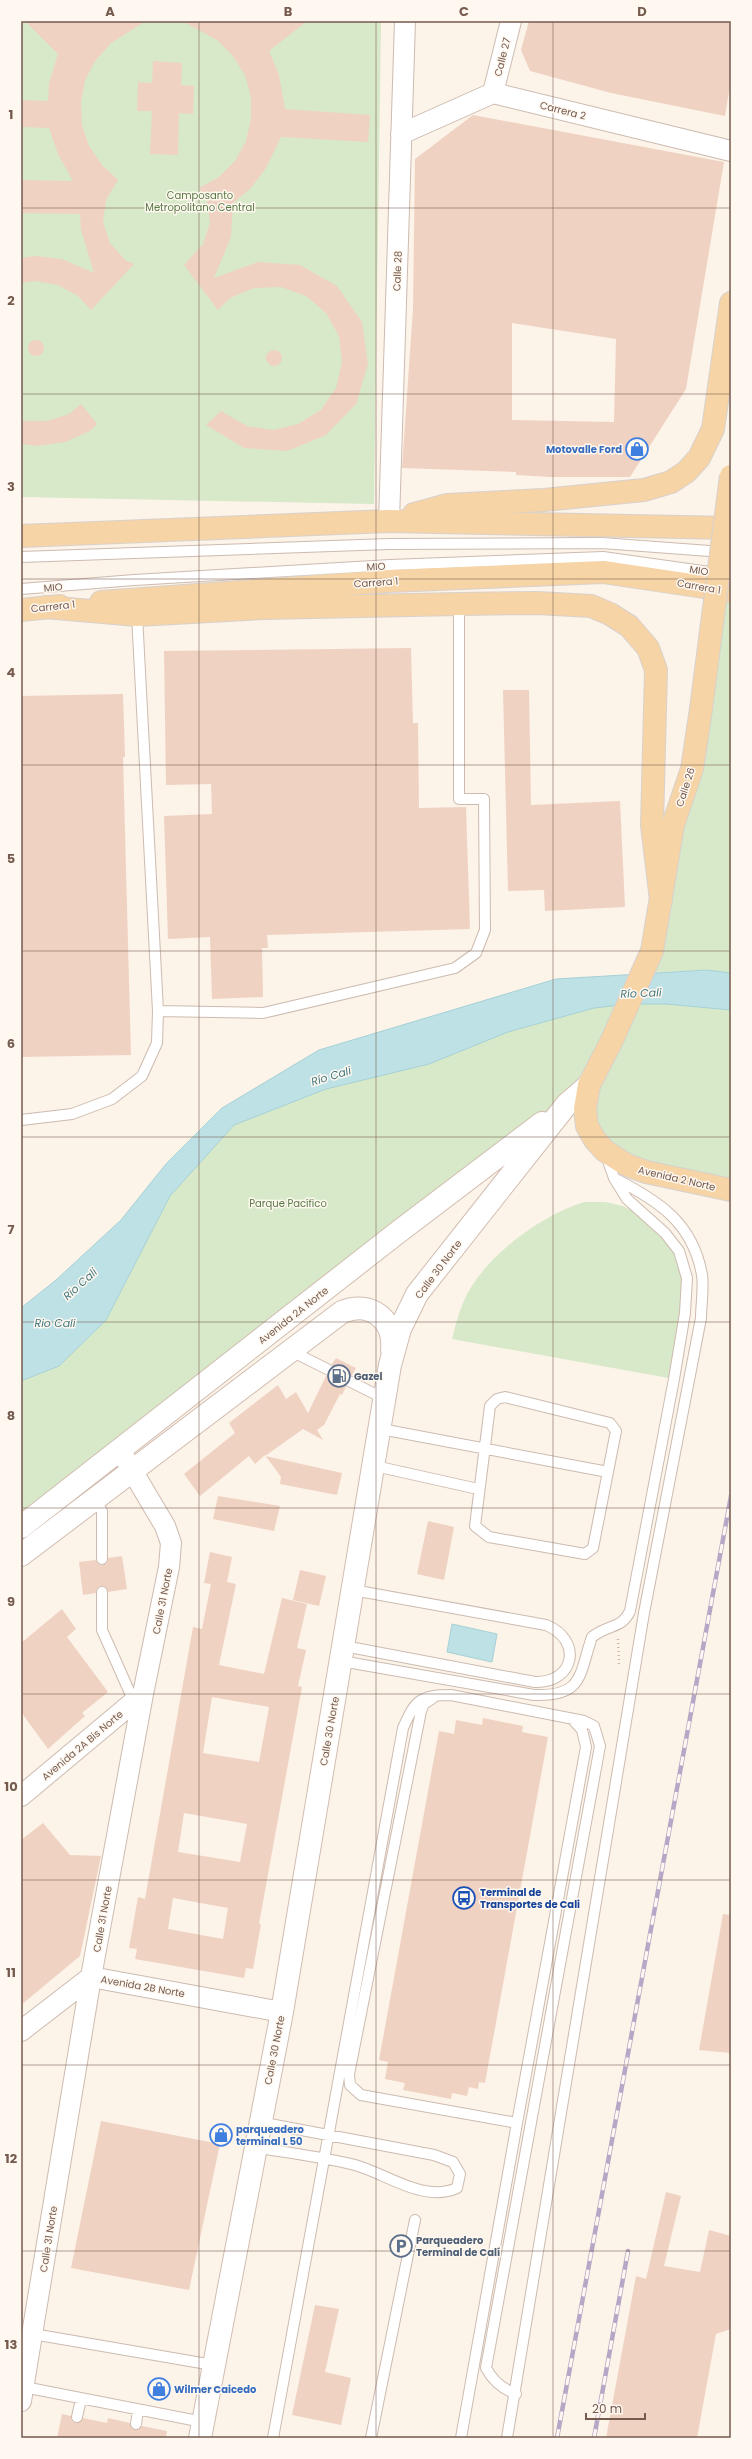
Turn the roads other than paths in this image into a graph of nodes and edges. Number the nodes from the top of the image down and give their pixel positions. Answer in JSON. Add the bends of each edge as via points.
{"nodes":[{"id":1,"x":405,"y":21,"type":"edge"},
{"id":2,"x":511,"y":21,"type":"edge"},
{"id":3,"x":493,"y":93,"type":"junction"},
{"id":4,"x":401,"y":134,"type":"junction"},
{"id":5,"x":731,"y":151,"type":"edge"},
{"id":6,"x":731,"y":303,"type":"edge"},
{"id":7,"x":731,"y":476,"type":"edge"},
{"id":8,"x":389,"y":521,"type":"junction"},
{"id":9,"x":731,"y":528,"type":"edge"},
{"id":10,"x":21,"y":536,"type":"edge"},
{"id":11,"x":731,"y":553,"type":"edge"},
{"id":12,"x":21,"y":557,"type":"edge"},
{"id":13,"x":731,"y":575,"type":"edge"},
{"id":14,"x":21,"y":589,"type":"edge"},
{"id":15,"x":731,"y":591,"type":"edge"},
{"id":16,"x":459,"y":604,"type":"junction"},
{"id":17,"x":45,"y":607,"type":"junction"},
{"id":18,"x":21,"y":610,"type":"edge"},
{"id":19,"x":137,"y":615,"type":"junction"},
{"id":20,"x":662,"y":900,"type":"junction"},
{"id":21,"x":158,"y":1011,"type":"junction"},
{"id":22,"x":589,"y":1084,"type":"junction"},
{"id":23,"x":567,"y":1104,"type":"junction"},
{"id":24,"x":21,"y":1120,"type":"edge"},
{"id":25,"x":605,"y":1151,"type":"junction"},
{"id":26,"x":614,"y":1178,"type":"junction"},
{"id":27,"x":731,"y":1190,"type":"edge"},
{"id":28,"x":293,"y":1352,"type":"junction"},
{"id":29,"x":390,"y":1365,"type":"junction"},
{"id":30,"x":329,"y":1370,"type":"dead end"},
{"id":31,"x":349,"y":1381,"type":"dead end"},
{"id":32,"x":385,"y":1399,"type":"junction"},
{"id":33,"x":381,"y":1429,"type":"junction"},
{"id":34,"x":484,"y":1449,"type":"junction"},
{"id":35,"x":120,"y":1450,"type":"junction"},
{"id":36,"x":375,"y":1466,"type":"junction"},
{"id":37,"x":134,"y":1470,"type":"junction"},
{"id":38,"x":608,"y":1472,"type":"junction"},
{"id":39,"x":478,"y":1489,"type":"junction"},
{"id":40,"x":94,"y":1500,"type":"junction"},
{"id":41,"x":21,"y":1527,"type":"edge"},
{"id":42,"x":21,"y":1555,"type":"edge"},
{"id":43,"x":102,"y":1559,"type":"dead end"},
{"id":44,"x":353,"y":1590,"type":"junction"},
{"id":45,"x":102,"y":1592,"type":"dead end"},
{"id":46,"x":343,"y":1653,"type":"junction"},
{"id":47,"x":437,"y":1695,"type":"junction"},
{"id":48,"x":138,"y":1698,"type":"junction"},
{"id":49,"x":572,"y":1719,"type":"junction"},
{"id":50,"x":21,"y":1796,"type":"edge"},
{"id":51,"x":91,"y":1977,"type":"junction"},
{"id":52,"x":282,"y":2012,"type":"junction"},
{"id":53,"x":21,"y":2031,"type":"edge"},
{"id":54,"x":260,"y":2122,"type":"junction"},
{"id":55,"x":517,"y":2123,"type":"junction"},
{"id":56,"x":255,"y":2147,"type":"junction"},
{"id":57,"x":415,"y":2220,"type":"dead end"},
{"id":58,"x":33,"y":2334,"type":"junction"},
{"id":59,"x":213,"y":2365,"type":"junction"},
{"id":60,"x":23,"y":2394,"type":"edge"},
{"id":61,"x":516,"y":2394,"type":"junction"},
{"id":62,"x":81,"y":2399,"type":"junction"},
{"id":63,"x":138,"y":2410,"type":"junction"},
{"id":64,"x":77,"y":2417,"type":"dead end"},
{"id":65,"x":136,"y":2424,"type":"dead end"},
{"id":66,"x":202,"y":2430,"type":"edge"},
{"id":67,"x":273,"y":2438,"type":"edge"},
{"id":68,"x":371,"y":2438,"type":"edge"},
{"id":69,"x":462,"y":2438,"type":"edge"},
{"id":70,"x":507,"y":2438,"type":"edge"}],
"edges":[{"from":1,"to":4,"type":"street","name":"Calle 28"},
{"from":2,"to":3,"type":"street","name":"Calle 27"},
{"from":3,"to":4,"type":"street"},
{"from":3,"to":5,"type":"street","name":"Carrera 2"},
{"from":4,"to":8,"type":"street","name":"Calle 28"},
{"from":6,"to":8,"type":"main road","via":[[713,429],[700,458],[676,478],[644,490],[544,500],[447,505]]},
{"from":7,"to":20,"type":"main road","name":"Calle 26","bridge":true,"via":[[692,769],[673,826]]},
{"from":8,"to":9,"type":"main road"},
{"from":8,"to":10,"type":"main road"},
{"from":11,"to":12,"type":"lane","name":"MIO","via":[[602,543],[397,544]]},
{"from":13,"to":14,"type":"lane","name":"MIO","via":[[603,557],[390,565]]},
{"from":15,"to":17,"type":"main road","name":"Carrera 1","via":[[603,572],[390,581]]},
{"from":16,"to":19,"type":"main road","via":[[264,608]]},
{"from":16,"to":20,"type":"main road","via":[[537,603],[591,606],[629,626],[648,648],[656,670],[652,825]]},
{"from":16,"to":21,"type":"lane","via":[[459,799],[484,799],[485,930],[476,953],[455,968],[263,1013]]},
{"from":17,"to":18,"type":"main road","name":"Carrera 1"},
{"from":17,"to":19,"type":"main road"},
{"from":19,"to":21,"type":"lane"},
{"from":20,"to":22,"type":"main road","name":"Calle 26","via":[[652,951]]},
{"from":21,"to":24,"type":"lane","via":[[158,1043],[142,1076],[112,1099],[72,1114]]},
{"from":22,"to":23,"type":"main road","name":"Calle 30 Norte"},
{"from":22,"to":25,"type":"main road","name":"Avenida 2 Norte","via":[[585,1109],[587,1126]]},
{"from":23,"to":29,"type":"main road","name":"Calle 30 Norte","via":[[417,1294],[400,1329]]},
{"from":23,"to":35,"type":"main road","name":"Avenida 2A Norte","via":[[397,1233]]},
{"from":25,"to":26,"type":"lane"},
{"from":25,"to":27,"type":"main road","name":"Avenida 2 Norte","via":[[627,1165],[646,1172]]},
{"from":26,"to":46,"type":"lane","via":[[627,1199],[665,1233],[679,1251],[687,1278],[685,1312],[674,1379],[630,1611],[626,1619],[620,1625],[608,1627],[592,1636],[582,1673],[573,1686],[554,1696],[534,1695]]},
{"from":26,"to":61,"type":"lane","via":[[637,1189],[678,1220],[693,1242],[702,1277],[701,1318],[644,1613]]},
{"from":28,"to":29,"type":"main road","via":[[342,1312],[357,1308],[379,1315],[392,1333]]},
{"from":28,"to":30,"type":"lane"},
{"from":28,"to":37,"type":"main road"},
{"from":29,"to":32,"type":"main road","name":"Calle 30 Norte"},
{"from":31,"to":32,"type":"lane"},
{"from":32,"to":33,"type":"main road","name":"Calle 30 Norte"},
{"from":33,"to":34,"type":"lane"},
{"from":33,"to":36,"type":"main road","name":"Calle 30 Norte"},
{"from":34,"to":38,"type":"lane"},
{"from":34,"to":38,"type":"lane","via":[[490,1406],[497,1399],[505,1397],[610,1423],[616,1431]]},
{"from":34,"to":39,"type":"lane"},
{"from":35,"to":37,"type":"street","name":"Calle 31 Norte"},
{"from":35,"to":41,"type":"main road","name":"Avenida 2A Norte"},
{"from":36,"to":39,"type":"lane"},
{"from":36,"to":44,"type":"main road","name":"Calle 30 Norte"},
{"from":37,"to":40,"type":"main road"},
{"from":37,"to":48,"type":"street","name":"Calle 31 Norte","via":[[165,1526],[171,1543],[169,1567]]},
{"from":38,"to":39,"type":"lane","via":[[593,1548],[585,1554],[489,1537],[481,1533],[475,1526]]},
{"from":40,"to":42,"type":"main road"},
{"from":40,"to":43,"type":"lane","via":[[102,1511]]},
{"from":44,"to":46,"type":"main road","name":"Calle 30 Norte"},
{"from":44,"to":46,"type":"lane","via":[[546,1625],[558,1630],[567,1640],[570,1653],[568,1666],[560,1676],[548,1682],[535,1682]]},
{"from":45,"to":48,"type":"lane","via":[[102,1630]]},
{"from":46,"to":52,"type":"main road","name":"Calle 30 Norte"},
{"from":47,"to":49,"type":"lane","via":[[451,1695]]},
{"from":47,"to":55,"type":"lane","via":[[424,1704],[421,1711],[349,2074],[350,2085],[360,2094]]},
{"from":47,"to":67,"type":"lane","via":[[420,1699],[412,1706],[402,1728]]},
{"from":48,"to":50,"type":"street","name":"Avenida 2A Bis Norte"},
{"from":48,"to":51,"type":"street","name":"Calle 31 Norte"},
{"from":49,"to":55,"type":"lane","via":[[582,1730],[586,1747]]},
{"from":49,"to":61,"type":"lane","via":[[594,1726],[600,1746],[486,2368],[491,2378],[506,2390]]},
{"from":51,"to":52,"type":"street","name":"Avenida 2B Norte"},
{"from":51,"to":53,"type":"street","name":"Avenida 2B Norte"},
{"from":51,"to":58,"type":"street","name":"Calle 31 Norte"},
{"from":52,"to":54,"type":"main road","name":"Calle 30 Norte"},
{"from":54,"to":56,"type":"main road","name":"Calle 30 Norte"},
{"from":54,"to":56,"type":"lane","via":[[434,2155],[453,2162],[460,2174],[457,2188],[444,2194],[400,2183],[356,2166]]},
{"from":55,"to":69,"type":"lane"},
{"from":56,"to":59,"type":"main road","name":"Calle 30 Norte"},
{"from":57,"to":68,"type":"lane"},
{"from":58,"to":59,"type":"lane"},
{"from":58,"to":60,"type":"street","name":"Calle 31 Norte"},
{"from":59,"to":66,"type":"main road","name":"Calle 30 Norte"},
{"from":60,"to":62,"type":"lane"},
{"from":61,"to":70,"type":"lane"},
{"from":62,"to":63,"type":"lane"},
{"from":62,"to":64,"type":"lane"},
{"from":63,"to":65,"type":"lane"},
{"from":63,"to":66,"type":"lane"}]}
